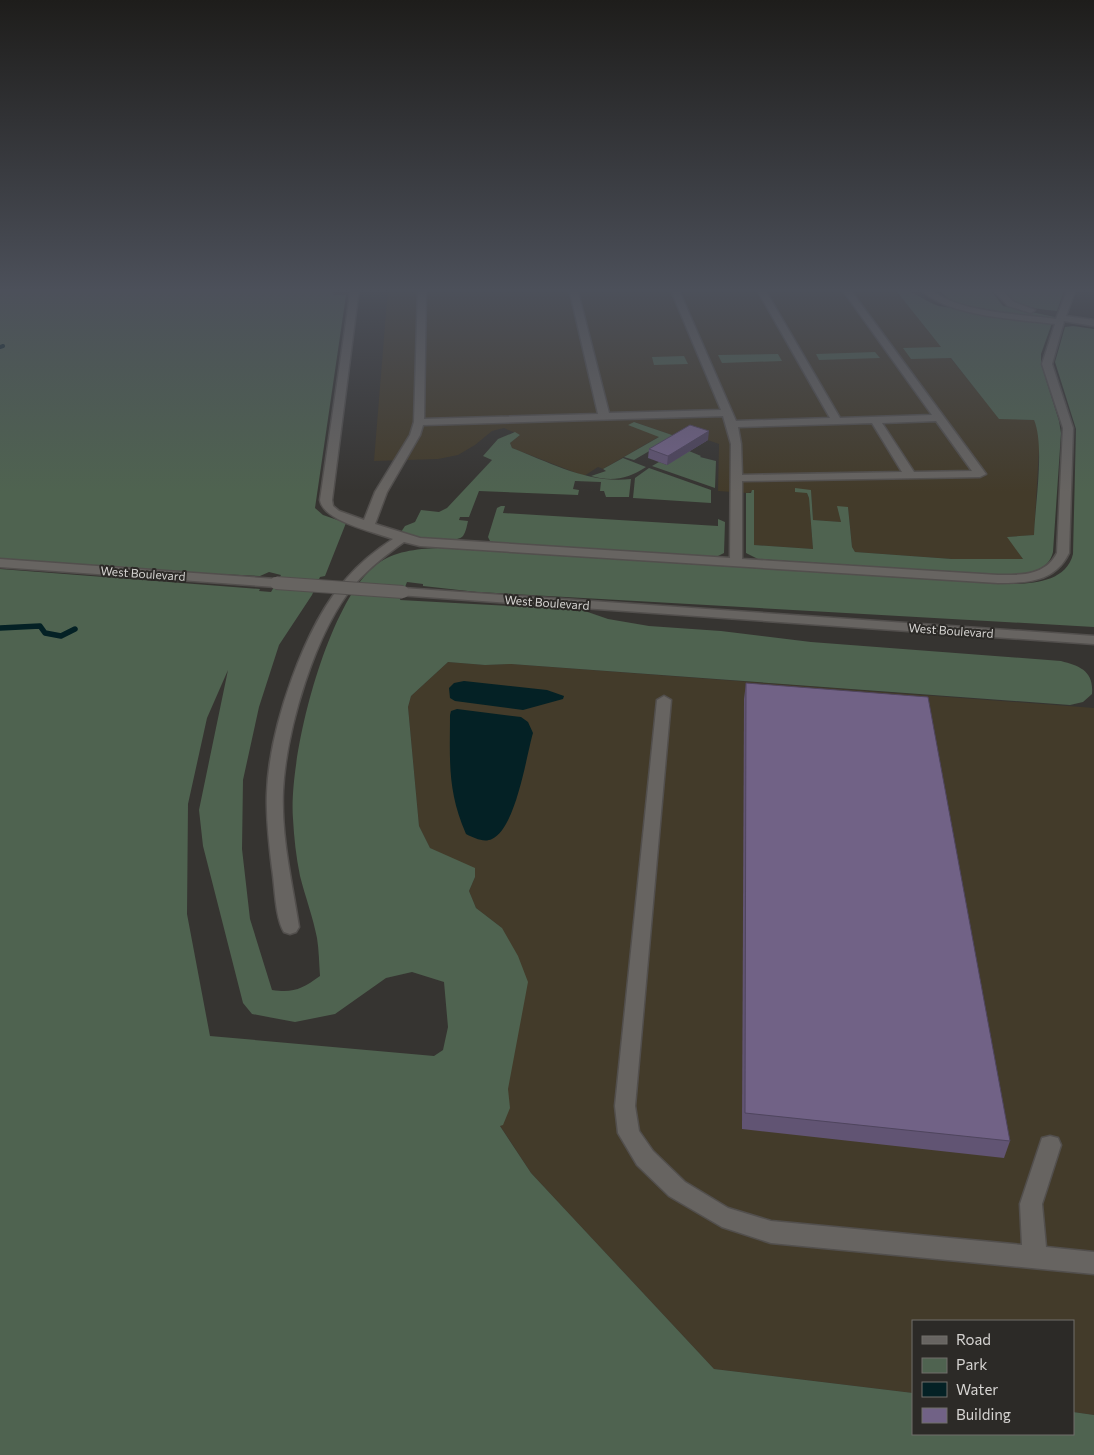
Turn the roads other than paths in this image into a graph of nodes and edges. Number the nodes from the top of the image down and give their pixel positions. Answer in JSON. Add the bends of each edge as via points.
{"nodes":[{"id":1,"x":346,"y":356,"type":"edge"},
{"id":2,"x":420,"y":356,"type":"edge"},
{"id":3,"x":589,"y":356,"type":"edge"},
{"id":4,"x":703,"y":356,"type":"edge"},
{"id":5,"x":799,"y":356,"type":"edge"},
{"id":6,"x":894,"y":356,"type":"edge"},
{"id":7,"x":1050,"y":356,"type":"edge"},
{"id":8,"x":727,"y":413,"type":"junction"},
{"id":9,"x":604,"y":416,"type":"junction"},
{"id":10,"x":939,"y":418,"type":"junction"},
{"id":11,"x":875,"y":420,"type":"junction"},
{"id":12,"x":837,"y":421,"type":"junction"},
{"id":13,"x":419,"y":422,"type":"junction"},
{"id":14,"x":732,"y":424,"type":"junction"},
{"id":15,"x":910,"y":475,"type":"junction"},
{"id":16,"x":736,"y":478,"type":"junction"},
{"id":17,"x":368,"y":524,"type":"junction"},
{"id":18,"x":402,"y":538,"type":"junction"},
{"id":19,"x":736,"y":562,"type":"junction"},
{"id":20,"x":0,"y":563,"type":"edge"},
{"id":21,"x":1094,"y":640,"type":"edge"},
{"id":22,"x":664,"y":700,"type":"dead end"},
{"id":23,"x":290,"y":926,"type":"dead end"},
{"id":24,"x":1050,"y":1145,"type":"dead end"},
{"id":25,"x":1036,"y":1258,"type":"junction"},
{"id":26,"x":1094,"y":1263,"type":"edge"}],
"edges":[{"from":1,"to":17,"type":"street","via":[[326,500],[327,507],[334,514]]},
{"from":2,"to":13,"type":"street"},
{"from":3,"to":9,"type":"street"},
{"from":4,"to":8,"type":"street"},
{"from":5,"to":12,"type":"street"},
{"from":6,"to":10,"type":"street"},
{"from":7,"to":19,"type":"street","via":[[1048,364],[1068,428],[1063,553],[1051,570],[1019,579],[998,579]]},
{"from":8,"to":9,"type":"street"},
{"from":8,"to":14,"type":"street"},
{"from":9,"to":13,"type":"street"},
{"from":10,"to":11,"type":"street"},
{"from":10,"to":15,"type":"street","via":[[980,474]]},
{"from":11,"to":12,"type":"street"},
{"from":11,"to":15,"type":"street"},
{"from":12,"to":14,"type":"street"},
{"from":13,"to":17,"type":"street","via":[[415,435],[381,492]]},
{"from":14,"to":16,"type":"street","via":[[736,444]]},
{"from":15,"to":16,"type":"street"},
{"from":16,"to":19,"type":"street"},
{"from":17,"to":18,"type":"street"},
{"from":18,"to":19,"type":"street","via":[[420,542]]},
{"from":18,"to":23,"type":"street","via":[[360,573],[339,597],[313,646],[294,694],[282,741],[275,790],[278,856]]},
{"from":20,"to":21,"type":"street","name":"West Boulevard","bridge":true},
{"from":22,"to":25,"type":"street","via":[[625,1106],[629,1133],[645,1158],[677,1189],[722,1217],[771,1232]]},
{"from":24,"to":25,"type":"street","via":[[1032,1203],[1031,1229]]},
{"from":25,"to":26,"type":"street"}]}
